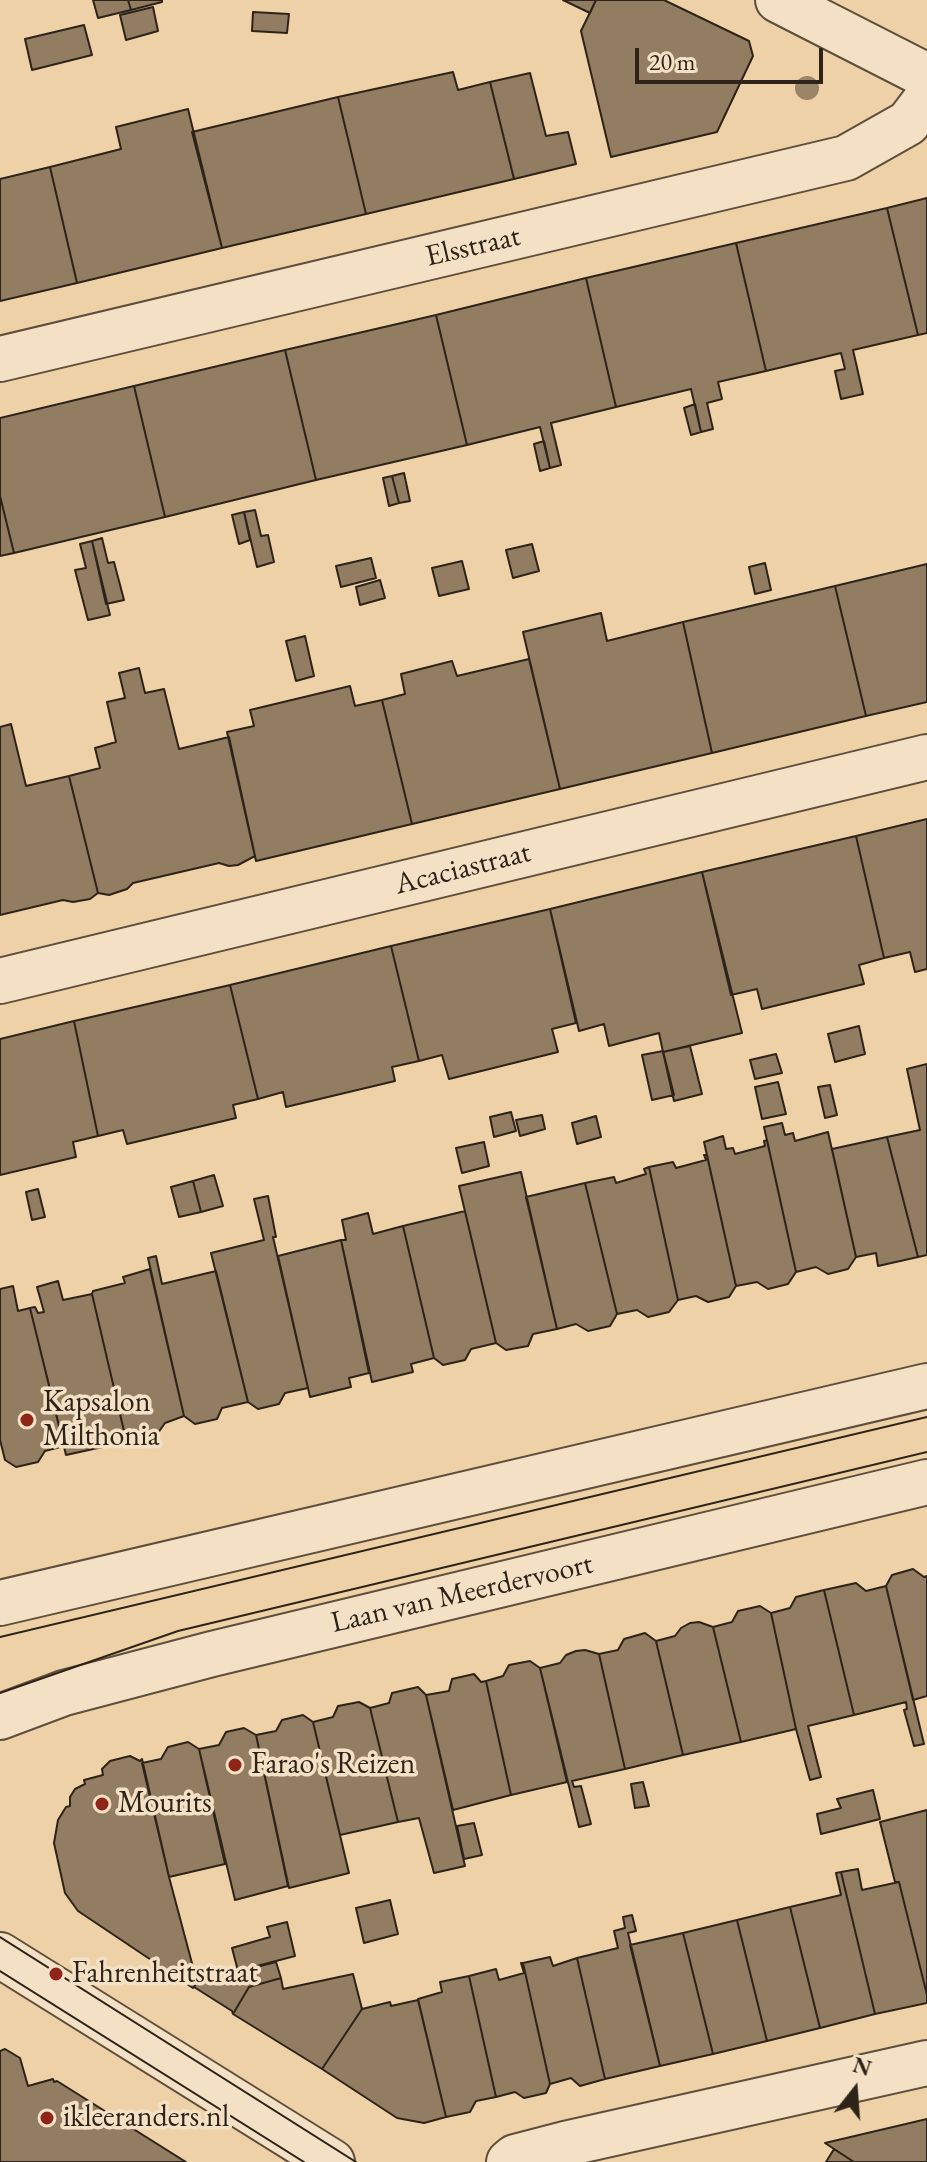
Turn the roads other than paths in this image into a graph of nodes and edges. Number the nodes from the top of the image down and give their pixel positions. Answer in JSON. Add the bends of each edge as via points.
{"nodes":[{"id":1,"x":778,"y":0,"type":"edge"},
{"id":2,"x":927,"y":76,"type":"edge"},
{"id":3,"x":927,"y":98,"type":"edge"},
{"id":4,"x":0,"y":359,"type":"edge"},
{"id":5,"x":927,"y":757,"type":"edge"},
{"id":6,"x":0,"y":981,"type":"edge"},
{"id":7,"x":927,"y":1386,"type":"edge"},
{"id":8,"x":927,"y":1482,"type":"edge"},
{"id":9,"x":0,"y":1603,"type":"edge"},
{"id":10,"x":0,"y":1717,"type":"edge"},
{"id":11,"x":0,"y":1930,"type":"edge"},
{"id":12,"x":0,"y":1955,"type":"edge"},
{"id":13,"x":67,"y":1996,"type":"junction"},
{"id":14,"x":927,"y":2063,"type":"edge"},
{"id":15,"x":332,"y":2162,"type":"edge"},
{"id":16,"x":509,"y":2162,"type":"edge"}],
"edges":[{"from":1,"to":2,"type":"street"},
{"from":3,"to":4,"type":"street","name":"Elsstraat","via":[[908,123],[846,158]]},
{"from":5,"to":6,"type":"street","name":"Acaciastraat"},
{"from":7,"to":9,"type":"street"},
{"from":8,"to":10,"type":"street","name":"Laan van Meerdervoort","via":[[212,1654],[64,1693]]},
{"from":11,"to":13,"type":"street"},
{"from":12,"to":13,"type":"street"},
{"from":13,"to":15,"type":"street"},
{"from":14,"to":16,"type":"street","via":[[565,2144]]}]}
